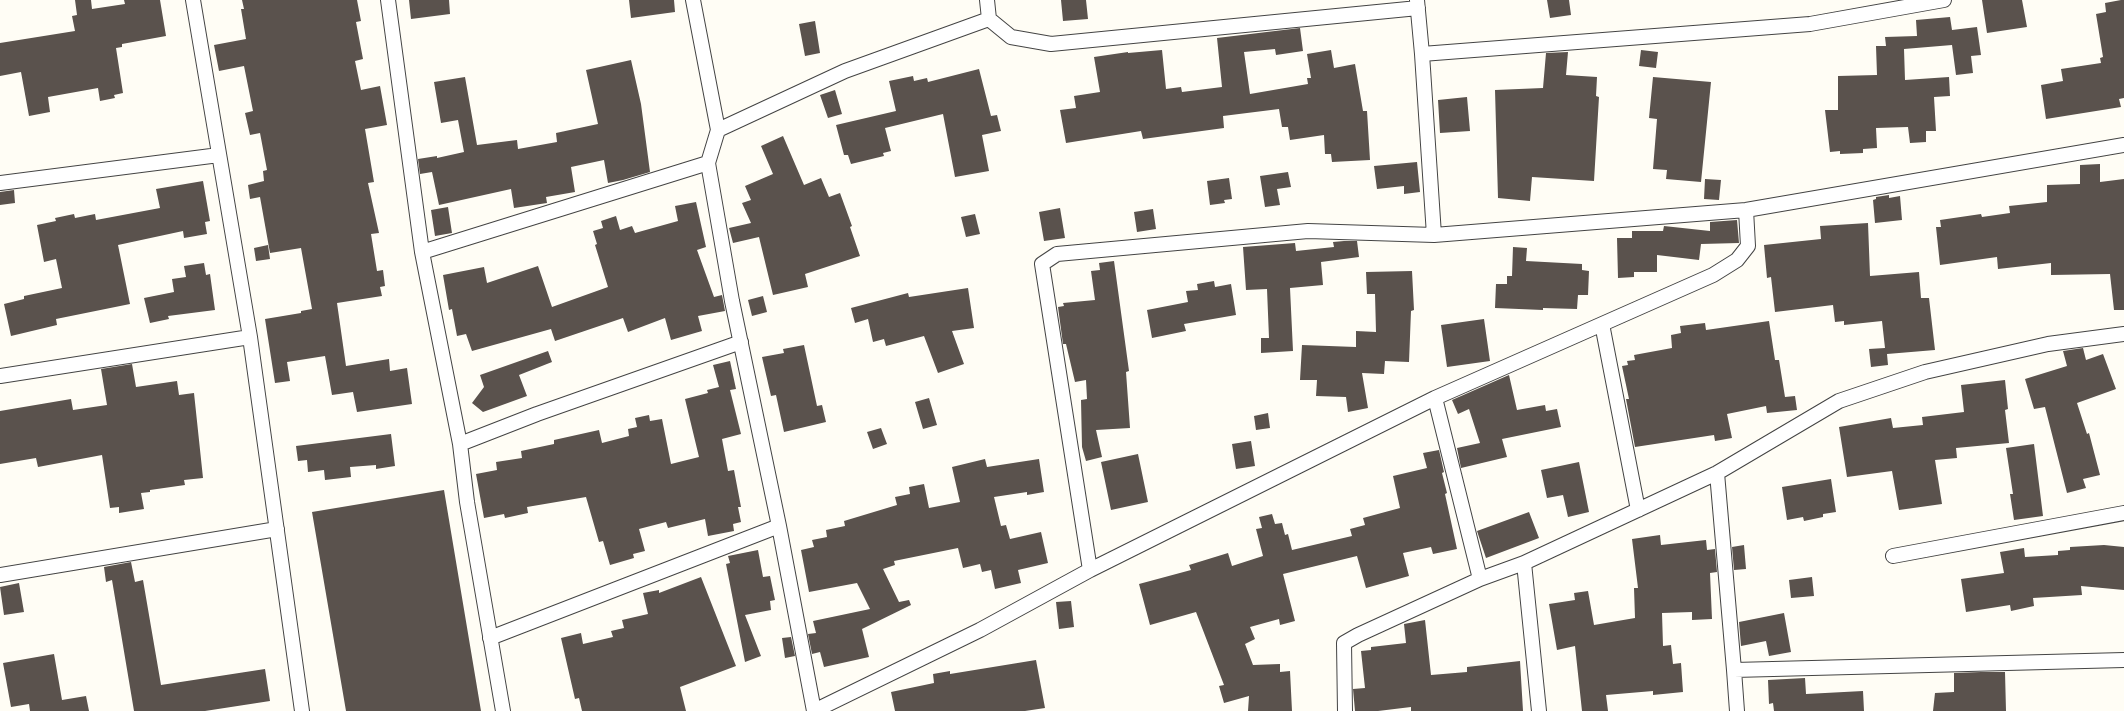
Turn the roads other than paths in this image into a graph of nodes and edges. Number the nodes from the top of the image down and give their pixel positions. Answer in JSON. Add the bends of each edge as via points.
{"nodes":[{"id":1,"x":193,"y":0,"type":"edge"},
{"id":2,"x":388,"y":0,"type":"edge"},
{"id":3,"x":693,"y":0,"type":"edge"},
{"id":4,"x":987,"y":0,"type":"edge"},
{"id":5,"x":1944,"y":0,"type":"edge"},
{"id":6,"x":1417,"y":4,"type":"edge"},
{"id":7,"x":988,"y":19,"type":"junction"},
{"id":8,"x":1422,"y":54,"type":"junction"},
{"id":9,"x":718,"y":130,"type":"junction"},
{"id":10,"x":2124,"y":145,"type":"edge"},
{"id":11,"x":219,"y":156,"type":"junction"},
{"id":12,"x":708,"y":163,"type":"junction"},
{"id":13,"x":0,"y":183,"type":"edge"},
{"id":14,"x":1746,"y":210,"type":"junction"},
{"id":15,"x":1434,"y":235,"type":"junction"},
{"id":16,"x":422,"y":252,"type":"junction"},
{"id":17,"x":1602,"y":324,"type":"junction"},
{"id":18,"x":2124,"y":334,"type":"edge"},
{"id":19,"x":250,"y":337,"type":"junction"},
{"id":20,"x":741,"y":342,"type":"junction"},
{"id":21,"x":0,"y":376,"type":"edge"},
{"id":22,"x":1435,"y":398,"type":"junction"},
{"id":23,"x":460,"y":444,"type":"junction"},
{"id":24,"x":1717,"y":473,"type":"junction"},
{"id":25,"x":1638,"y":510,"type":"junction"},
{"id":26,"x":2124,"y":513,"type":"edge"},
{"id":27,"x":780,"y":526,"type":"junction"},
{"id":28,"x":276,"y":529,"type":"junction"},
{"id":29,"x":1893,"y":556,"type":"dead end"},
{"id":30,"x":1524,"y":563,"type":"junction"},
{"id":31,"x":1090,"y":570,"type":"junction"},
{"id":32,"x":0,"y":575,"type":"edge"},
{"id":33,"x":1480,"y":579,"type":"junction"},
{"id":34,"x":490,"y":638,"type":"junction"},
{"id":35,"x":2124,"y":660,"type":"edge"},
{"id":36,"x":1734,"y":670,"type":"junction"},
{"id":37,"x":302,"y":711,"type":"edge"},
{"id":38,"x":503,"y":711,"type":"edge"},
{"id":39,"x":814,"y":711,"type":"edge"},
{"id":40,"x":1345,"y":711,"type":"edge"},
{"id":41,"x":1539,"y":711,"type":"edge"},
{"id":42,"x":1737,"y":711,"type":"edge"}],
"edges":[{"from":1,"to":11,"type":"street"},
{"from":2,"to":16,"type":"street"},
{"from":3,"to":9,"type":"street"},
{"from":4,"to":7,"type":"street"},
{"from":5,"to":8,"type":"street","via":[[1810,24]]},
{"from":6,"to":7,"type":"street","via":[[1051,44],[1011,37]]},
{"from":6,"to":8,"type":"street"},
{"from":7,"to":9,"type":"street","via":[[845,71]]},
{"from":8,"to":15,"type":"street"},
{"from":9,"to":12,"type":"street"},
{"from":10,"to":14,"type":"street"},
{"from":11,"to":13,"type":"street"},
{"from":11,"to":19,"type":"street"},
{"from":12,"to":16,"type":"street"},
{"from":12,"to":20,"type":"street"},
{"from":14,"to":15,"type":"street"},
{"from":14,"to":17,"type":"street","via":[[1748,246],[1737,260],[1713,275]]},
{"from":15,"to":31,"type":"street","via":[[1308,232],[1057,254],[1042,264]]},
{"from":16,"to":23,"type":"street"},
{"from":17,"to":22,"type":"street"},
{"from":17,"to":25,"type":"street"},
{"from":18,"to":24,"type":"street","via":[[2048,344],[1934,370],[1839,401]]},
{"from":19,"to":21,"type":"street"},
{"from":19,"to":28,"type":"street"},
{"from":20,"to":23,"type":"street"},
{"from":20,"to":27,"type":"street"},
{"from":22,"to":31,"type":"street"},
{"from":22,"to":33,"type":"street"},
{"from":23,"to":34,"type":"street"},
{"from":24,"to":25,"type":"street"},
{"from":24,"to":36,"type":"street"},
{"from":25,"to":30,"type":"street"},
{"from":26,"to":29,"type":"street"},
{"from":27,"to":34,"type":"street"},
{"from":27,"to":39,"type":"street"},
{"from":28,"to":32,"type":"street"},
{"from":28,"to":37,"type":"street"},
{"from":30,"to":33,"type":"street"},
{"from":30,"to":41,"type":"street"},
{"from":31,"to":39,"type":"street","via":[[980,630]]},
{"from":33,"to":40,"type":"street","via":[[1344,643]]},
{"from":34,"to":38,"type":"street"},
{"from":35,"to":36,"type":"street"},
{"from":36,"to":42,"type":"street"}]}
